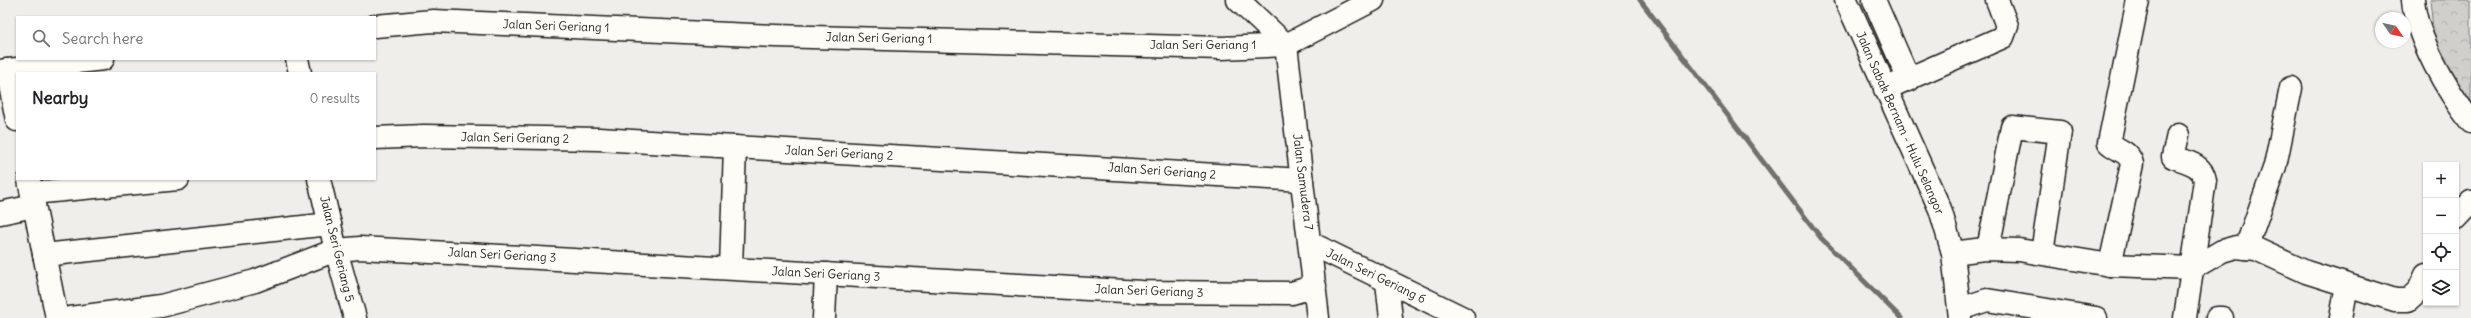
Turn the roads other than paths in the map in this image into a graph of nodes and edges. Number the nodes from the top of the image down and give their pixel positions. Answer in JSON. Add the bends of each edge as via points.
{"nodes":[{"id":1,"x":1238,"y":0,"type":"edge"},
{"id":2,"x":1846,"y":0,"type":"edge"},
{"id":3,"x":1874,"y":0,"type":"edge"},
{"id":4,"x":1996,"y":0,"type":"edge"},
{"id":5,"x":2138,"y":0,"type":"edge"},
{"id":6,"x":2413,"y":0,"type":"edge"},
{"id":7,"x":1367,"y":1,"type":"edge"},
{"id":8,"x":376,"y":26,"type":"edge"},
{"id":9,"x":1286,"y":45,"type":"junction"},
{"id":10,"x":95,"y":60,"type":"edge"},
{"id":11,"x":297,"y":60,"type":"edge"},
{"id":12,"x":4,"y":71,"type":"edge"},
{"id":13,"x":300,"y":72,"type":"edge"},
{"id":14,"x":1909,"y":80,"type":"junction"},
{"id":15,"x":2291,"y":88,"type":"dead end"},
{"id":16,"x":1885,"y":89,"type":"junction"},
{"id":17,"x":16,"y":116,"type":"edge"},
{"id":18,"x":2471,"y":122,"type":"edge"},
{"id":19,"x":2178,"y":134,"type":"dead end"},
{"id":20,"x":376,"y":138,"type":"edge"},
{"id":21,"x":735,"y":147,"type":"junction"},
{"id":22,"x":168,"y":180,"type":"edge"},
{"id":23,"x":320,"y":180,"type":"edge"},
{"id":24,"x":1302,"y":180,"type":"junction"},
{"id":25,"x":32,"y":193,"type":"edge"},
{"id":26,"x":2471,"y":202,"type":"edge"},
{"id":27,"x":0,"y":213,"type":"edge"},
{"id":28,"x":2459,"y":215,"type":"edge"},
{"id":29,"x":330,"y":224,"type":"junction"},
{"id":30,"x":1310,"y":243,"type":"junction"},
{"id":31,"x":2246,"y":248,"type":"junction"},
{"id":32,"x":1988,"y":249,"type":"junction"},
{"id":33,"x":336,"y":250,"type":"junction"},
{"id":34,"x":1953,"y":253,"type":"junction"},
{"id":35,"x":2042,"y":253,"type":"junction"},
{"id":36,"x":44,"y":255,"type":"junction"},
{"id":37,"x":2110,"y":264,"type":"junction"},
{"id":38,"x":731,"y":268,"type":"junction"},
{"id":39,"x":2193,"y":268,"type":"junction"},
{"id":40,"x":826,"y":274,"type":"junction"},
{"id":41,"x":2423,"y":281,"type":"edge"},
{"id":42,"x":1387,"y":282,"type":"junction"},
{"id":43,"x":2347,"y":285,"type":"junction"},
{"id":44,"x":1315,"y":286,"type":"junction"},
{"id":45,"x":1960,"y":313,"type":"edge"},
{"id":46,"x":57,"y":318,"type":"edge"},
{"id":47,"x":70,"y":318,"type":"edge"},
{"id":48,"x":355,"y":318,"type":"edge"},
{"id":49,"x":824,"y":318,"type":"edge"},
{"id":50,"x":1318,"y":318,"type":"edge"},
{"id":51,"x":1391,"y":318,"type":"edge"},
{"id":52,"x":1463,"y":318,"type":"edge"},
{"id":53,"x":2096,"y":318,"type":"edge"},
{"id":54,"x":2185,"y":318,"type":"edge"},
{"id":55,"x":2217,"y":318,"type":"edge"},
{"id":56,"x":2222,"y":318,"type":"edge"},
{"id":57,"x":2341,"y":318,"type":"edge"}],
"edges":[{"from":1,"to":9,"type":"street"},
{"from":2,"to":16,"type":"street","name":"Jalan Sabak Bernam - Hulu Selangor"},
{"from":3,"to":14,"type":"street"},
{"from":4,"to":14,"type":"street","via":[[2007,26],[2003,37]]},
{"from":5,"to":37,"type":"street","via":[[2109,143],[2126,152],[2131,157],[2132,164]]},
{"from":6,"to":18,"type":"street","via":[[2414,15],[2441,76],[2454,100]]},
{"from":7,"to":9,"type":"street","name":"Jalan Seri Geriang 1"},
{"from":8,"to":9,"type":"street","name":"Jalan Seri Geriang 1","via":[[434,21],[774,36],[1222,48]]},
{"from":9,"to":24,"type":"street","name":"Jalan Samudera 7"},
{"from":10,"to":12,"type":"street"},
{"from":11,"to":13,"type":"street"},
{"from":12,"to":17,"type":"street"},
{"from":14,"to":16,"type":"street"},
{"from":15,"to":31,"type":"street","via":[[2275,166]]},
{"from":16,"to":34,"type":"street","name":"Jalan Sabak Bernam - Hulu Selangor","via":[[1940,209]]},
{"from":19,"to":39,"type":"street","via":[[2173,157],[2199,166],[2204,172],[2205,180]]},
{"from":20,"to":21,"type":"street","name":"Jalan Seri Geriang 2","via":[[424,136],[591,139]]},
{"from":21,"to":24,"type":"street","name":"Jalan Seri Geriang 2"},
{"from":21,"to":38,"type":"street"},
{"from":22,"to":25,"type":"street"},
{"from":23,"to":29,"type":"street","name":"Jalan Seri Geriang 5"},
{"from":24,"to":30,"type":"street","name":"Jalan Samudera 7"},
{"from":25,"to":27,"type":"street"},
{"from":25,"to":36,"type":"street"},
{"from":26,"to":28,"type":"street"},
{"from":29,"to":33,"type":"street","name":"Jalan Seri Geriang 5"},
{"from":29,"to":36,"type":"street"},
{"from":30,"to":42,"type":"street","name":"Jalan Seri Geriang 6"},
{"from":30,"to":44,"type":"street","name":"Jalan Samudera 7"},
{"from":31,"to":39,"type":"street","via":[[2236,247],[2222,251]]},
{"from":31,"to":43,"type":"street","via":[[2256,249],[2306,272]]},
{"from":32,"to":34,"type":"street"},
{"from":32,"to":35,"type":"street"},
{"from":32,"to":35,"type":"street","via":[[2012,127],[2060,132]]},
{"from":33,"to":38,"type":"street","name":"Jalan Seri Geriang 3","via":[[360,248]]},
{"from":33,"to":47,"type":"street","name":"Jalan Seri Geriang 3","via":[[256,281],[161,306]]},
{"from":33,"to":48,"type":"street","name":"Jalan Seri Geriang 5"},
{"from":34,"to":45,"type":"street","name":"Jalan Sabak Bernam - Hulu Selangor"},
{"from":35,"to":37,"type":"street"},
{"from":36,"to":46,"type":"street"},
{"from":37,"to":39,"type":"street"},
{"from":38,"to":40,"type":"street","name":"Jalan Seri Geriang 3"},
{"from":39,"to":54,"type":"street"},
{"from":40,"to":44,"type":"street","name":"Jalan Seri Geriang 3","via":[[1142,292],[1292,293]]},
{"from":40,"to":49,"type":"street"},
{"from":41,"to":43,"type":"street","via":[[2419,290],[2408,300],[2395,300]]},
{"from":42,"to":51,"type":"street"},
{"from":42,"to":52,"type":"street","name":"Jalan Seri Geriang 6"},
{"from":43,"to":57,"type":"street"},
{"from":44,"to":50,"type":"street","name":"Jalan Samudera 7"},
{"from":45,"to":53,"type":"street","via":[[1987,300]]},
{"from":55,"to":56,"type":"street"}]}
